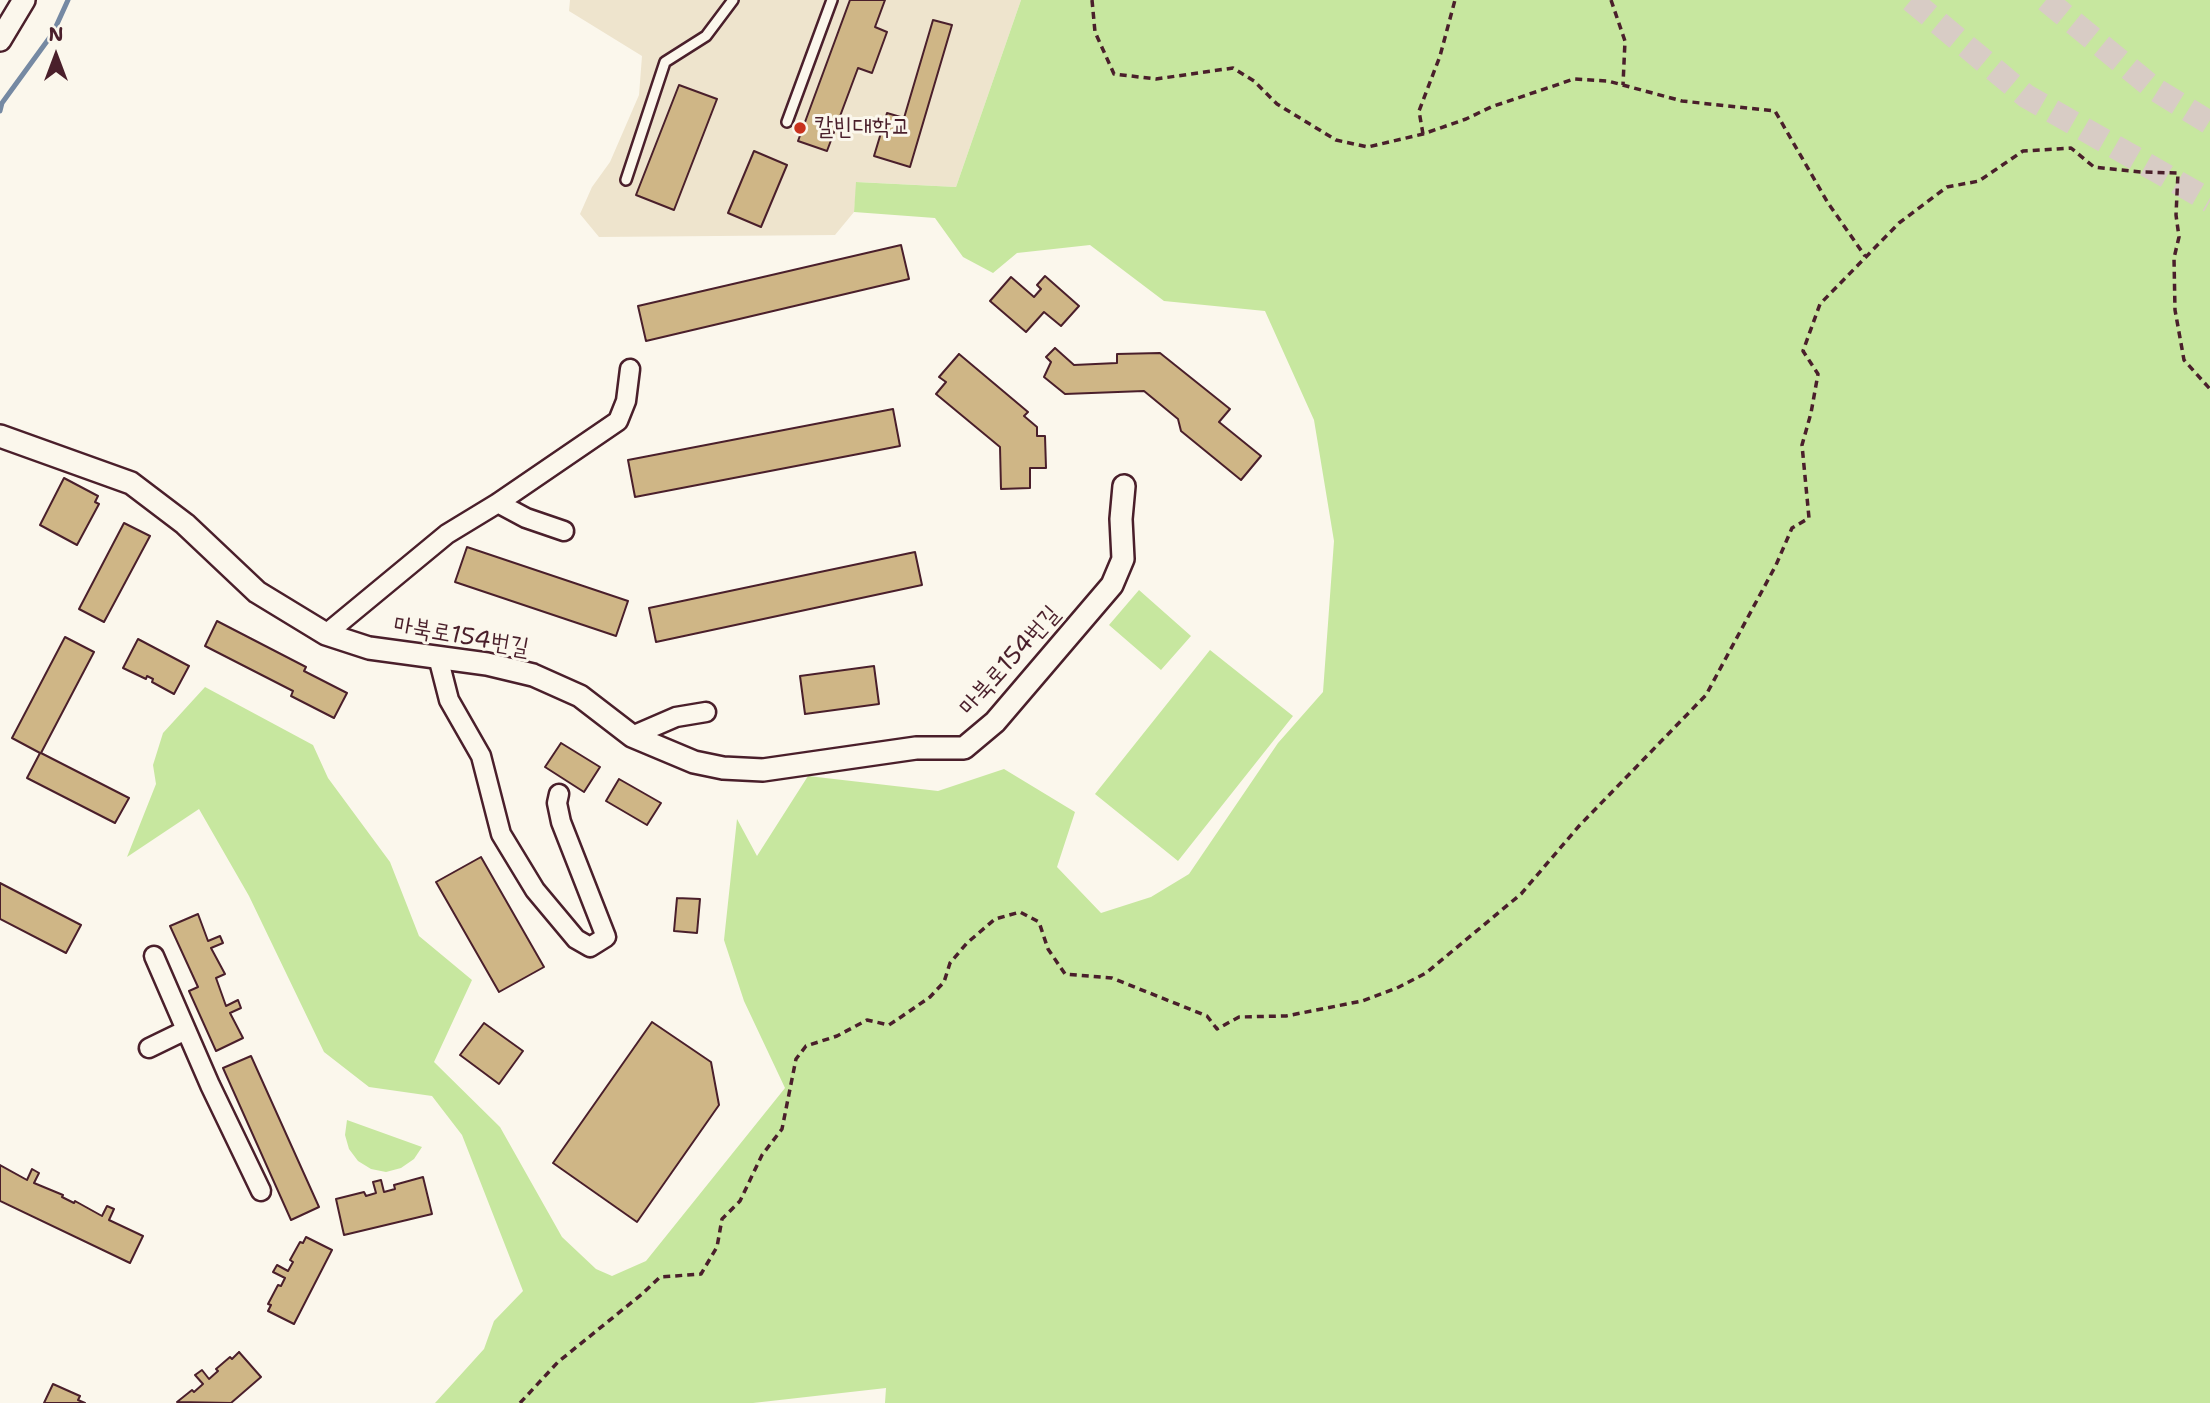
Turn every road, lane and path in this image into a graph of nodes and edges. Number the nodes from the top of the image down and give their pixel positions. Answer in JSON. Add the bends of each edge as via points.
{"nodes":[{"id":1,"x":24,"y":0,"type":"edge"},
{"id":2,"x":733,"y":0,"type":"edge"},
{"id":3,"x":832,"y":0,"type":"edge"},
{"id":4,"x":1092,"y":0,"type":"edge"},
{"id":5,"x":1454,"y":0,"type":"edge"},
{"id":6,"x":1611,"y":0,"type":"edge"},
{"id":7,"x":0,"y":40,"type":"edge"},
{"id":8,"x":1623,"y":85,"type":"junction"},
{"id":9,"x":787,"y":122,"type":"dead end"},
{"id":10,"x":1423,"y":134,"type":"junction"},
{"id":11,"x":626,"y":180,"type":"dead end"},
{"id":12,"x":1865,"y":256,"type":"junction"},
{"id":13,"x":630,"y":369,"type":"dead end"},
{"id":14,"x":2210,"y":389,"type":"edge"},
{"id":15,"x":0,"y":436,"type":"edge"},
{"id":16,"x":1124,"y":486,"type":"dead end"},
{"id":17,"x":498,"y":503,"type":"junction"},
{"id":18,"x":564,"y":531,"type":"dead end"},
{"id":19,"x":326,"y":634,"type":"junction"},
{"id":20,"x":438,"y":657,"type":"junction"},
{"id":21,"x":706,"y":712,"type":"dead end"},
{"id":22,"x":632,"y":736,"type":"junction"},
{"id":23,"x":559,"y":794,"type":"dead end"},
{"id":24,"x":154,"y":956,"type":"dead end"},
{"id":25,"x":186,"y":1030,"type":"junction"},
{"id":26,"x":149,"y":1048,"type":"dead end"},
{"id":27,"x":261,"y":1191,"type":"dead end"},
{"id":28,"x":520,"y":1403,"type":"edge"}],
"edges":[{"from":1,"to":7,"type":"street"},
{"from":2,"to":11,"type":"lane","via":[[706,36],[666,62]]},
{"from":3,"to":9,"type":"lane"},
{"from":4,"to":10,"type":"path","via":[[1095,32],[1114,74],[1156,79],[1233,68],[1277,104],[1336,141],[1368,147]]},
{"from":5,"to":10,"type":"path","via":[[1419,111]]},
{"from":6,"to":8,"type":"path","via":[[1625,41]]},
{"from":8,"to":10,"type":"path","via":[[1574,79]]},
{"from":8,"to":12,"type":"path","via":[[1682,101],[1775,111]]},
{"from":12,"to":14,"type":"path","via":[[1947,187],[1979,181],[2023,150],[2071,148],[2094,167],[2178,173],[2175,310],[2184,360]]},
{"from":12,"to":28,"type":"path","via":[[1820,304],[1803,351],[1818,374],[1801,445],[1809,519],[1792,528],[1706,695],[1579,826],[1521,894],[1426,973],[1397,988],[1362,1001],[1286,1016],[1239,1017],[1217,1029],[1207,1016],[1112,978],[1065,974],[1048,949],[1040,922],[1020,912],[995,919],[950,963],[944,982],[930,997],[901,1017],[889,1025],[867,1020],[806,1046],[796,1059],[782,1129],[762,1155],[740,1201],[722,1219],[717,1247],[701,1273],[660,1277],[558,1362]]},
{"from":13,"to":17,"type":"street","via":[[618,421]]},
{"from":15,"to":19,"type":"street","name":"마북로154번길","via":[[131,483],[186,524],[257,592]]},
{"from":16,"to":22,"type":"street","name":"마북로154번길","via":[[1123,559],[1112,585],[995,722],[964,748],[916,748],[763,770],[694,762]]},
{"from":17,"to":18,"type":"street"},
{"from":17,"to":19,"type":"street","via":[[447,534]]},
{"from":19,"to":20,"type":"street","name":"마북로154번길","via":[[369,648]]},
{"from":20,"to":22,"type":"street","name":"마북로154번길","via":[[533,675],[580,696]]},
{"from":20,"to":23,"type":"street","via":[[449,701],[481,756],[501,834],[535,890],[576,939],[590,947],[606,937],[561,822],[556,803]]},
{"from":21,"to":22,"type":"street","via":[[676,717]]},
{"from":24,"to":25,"type":"street"},
{"from":25,"to":26,"type":"street"},
{"from":25,"to":27,"type":"street"}]}
